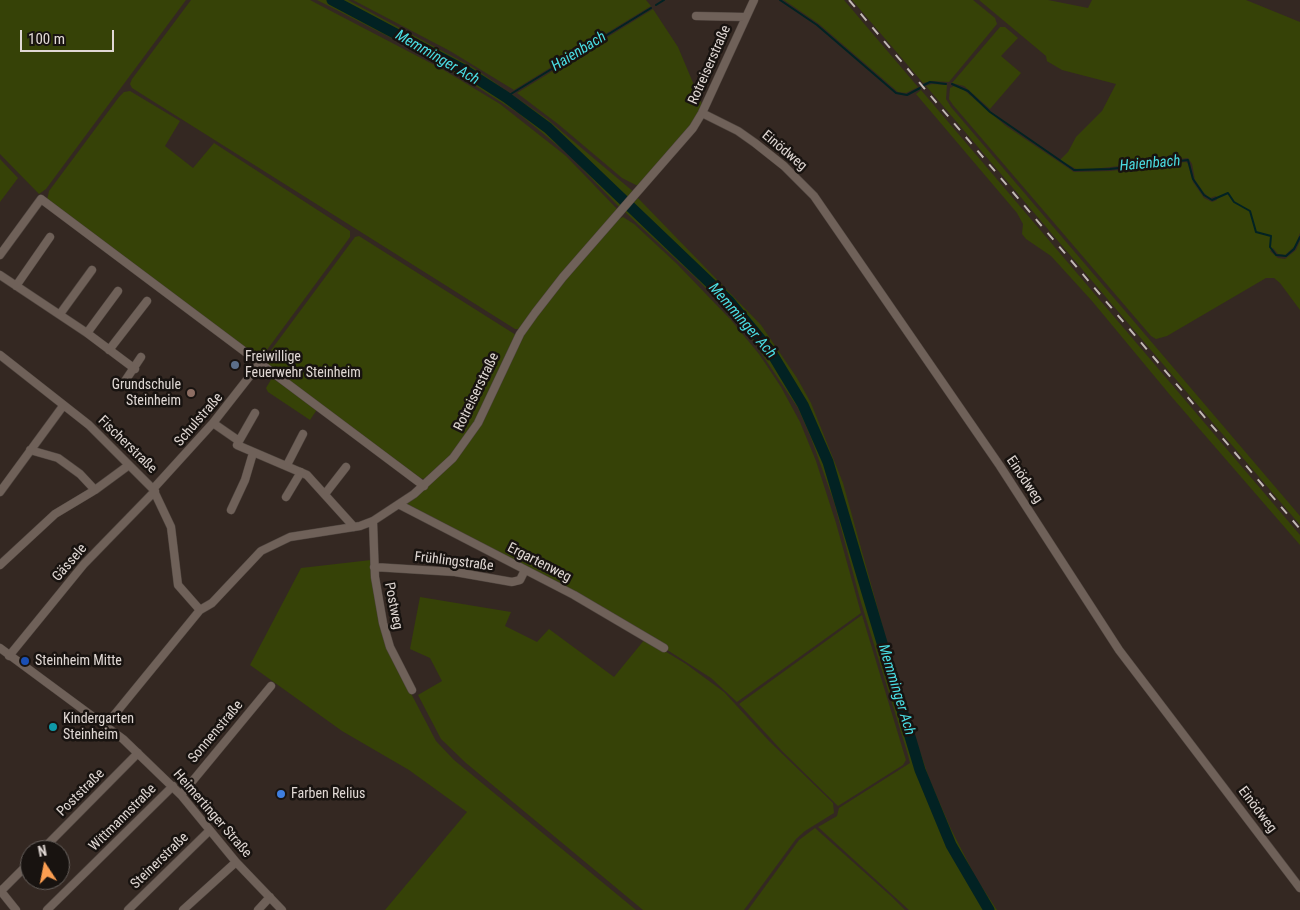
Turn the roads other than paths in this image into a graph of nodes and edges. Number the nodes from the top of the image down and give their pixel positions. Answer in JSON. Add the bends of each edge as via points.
{"nodes":[{"id":1,"x":754,"y":0,"type":"edge"},
{"id":2,"x":696,"y":16,"type":"dead end"},
{"id":3,"x":745,"y":17,"type":"junction"},
{"id":4,"x":702,"y":113,"type":"junction"},
{"id":5,"x":50,"y":237,"type":"dead end"},
{"id":6,"x":0,"y":256,"type":"edge"},
{"id":7,"x":92,"y":270,"type":"dead end"},
{"id":8,"x":0,"y":275,"type":"edge"},
{"id":9,"x":16,"y":286,"type":"junction"},
{"id":10,"x":118,"y":291,"type":"dead end"},
{"id":11,"x":146,"y":301,"type":"dead end"},
{"id":12,"x":60,"y":314,"type":"junction"},
{"id":13,"x":87,"y":333,"type":"junction"},
{"id":14,"x":109,"y":350,"type":"junction"},
{"id":15,"x":0,"y":355,"type":"edge"},
{"id":16,"x":141,"y":357,"type":"dead end"},
{"id":17,"x":260,"y":363,"type":"junction"},
{"id":18,"x":135,"y":369,"type":"junction"},
{"id":19,"x":123,"y":384,"type":"dead end"},
{"id":20,"x":63,"y":406,"type":"junction"},
{"id":21,"x":255,"y":414,"type":"dead end"},
{"id":22,"x":213,"y":423,"type":"junction"},
{"id":23,"x":303,"y":434,"type":"dead end"},
{"id":24,"x":239,"y":441,"type":"junction"},
{"id":25,"x":30,"y":450,"type":"junction"},
{"id":26,"x":253,"y":453,"type":"junction"},
{"id":27,"x":130,"y":465,"type":"junction"},
{"id":28,"x":287,"y":465,"type":"junction"},
{"id":29,"x":346,"y":467,"type":"dead end"},
{"id":30,"x":301,"y":472,"type":"junction"},
{"id":31,"x":424,"y":486,"type":"junction"},
{"id":32,"x":95,"y":490,"type":"junction"},
{"id":33,"x":154,"y":490,"type":"junction"},
{"id":34,"x":0,"y":492,"type":"edge"},
{"id":35,"x":325,"y":494,"type":"junction"},
{"id":36,"x":286,"y":497,"type":"dead end"},
{"id":37,"x":400,"y":505,"type":"junction"},
{"id":38,"x":232,"y":510,"type":"dead end"},
{"id":39,"x":373,"y":521,"type":"junction"},
{"id":40,"x":354,"y":527,"type":"junction"},
{"id":41,"x":0,"y":550,"type":"edge"},
{"id":42,"x":6,"y":558,"type":"junction"},
{"id":43,"x":0,"y":565,"type":"edge"},
{"id":44,"x":374,"y":567,"type":"junction"},
{"id":45,"x":524,"y":570,"type":"junction"},
{"id":46,"x":200,"y":610,"type":"junction"},
{"id":47,"x":0,"y":648,"type":"edge"},
{"id":48,"x":664,"y":648,"type":"dead end"},
{"id":49,"x":9,"y":656,"type":"junction"},
{"id":50,"x":271,"y":686,"type":"dead end"},
{"id":51,"x":412,"y":690,"type":"dead end"},
{"id":52,"x":106,"y":725,"type":"junction"},
{"id":53,"x":138,"y":753,"type":"junction"},
{"id":54,"x":173,"y":786,"type":"junction"},
{"id":55,"x":181,"y":795,"type":"junction"},
{"id":56,"x":210,"y":831,"type":"junction"},
{"id":57,"x":52,"y":840,"type":"edge"},
{"id":58,"x":236,"y":862,"type":"junction"},
{"id":59,"x":20,"y":872,"type":"edge"},
{"id":60,"x":1300,"y":886,"type":"edge"},
{"id":61,"x":1,"y":891,"type":"edge"},
{"id":62,"x":270,"y":897,"type":"junction"},
{"id":63,"x":16,"y":910,"type":"edge"},
{"id":64,"x":47,"y":910,"type":"edge"},
{"id":65,"x":128,"y":910,"type":"edge"},
{"id":66,"x":183,"y":910,"type":"edge"},
{"id":67,"x":258,"y":910,"type":"edge"},
{"id":68,"x":282,"y":910,"type":"edge"}],
"edges":[{"from":1,"to":3,"type":"street","name":"Rotreiserstraße"},
{"from":2,"to":3,"type":"street","name":"Rotreiserstraße"},
{"from":3,"to":4,"type":"street","name":"Rotreiserstraße"},
{"from":4,"to":31,"type":"street","name":"Rotreiserstraße","via":[[688,136],[535,313],[520,334],[471,435]]},
{"from":4,"to":60,"type":"street","name":"Einödweg","via":[[755,143],[814,196],[994,458],[1119,650]]},
{"from":5,"to":9,"type":"street"},
{"from":6,"to":17,"type":"street","via":[[41,199]]},
{"from":7,"to":12,"type":"street"},
{"from":8,"to":9,"type":"street"},
{"from":9,"to":12,"type":"street"},
{"from":10,"to":13,"type":"street"},
{"from":11,"to":14,"type":"street"},
{"from":12,"to":13,"type":"street"},
{"from":13,"to":14,"type":"street"},
{"from":14,"to":18,"type":"street"},
{"from":15,"to":20,"type":"street","name":"Fischerstraße"},
{"from":16,"to":18,"type":"street"},
{"from":17,"to":22,"type":"street","name":"Schulstraße"},
{"from":17,"to":31,"type":"street"},
{"from":18,"to":19,"type":"street"},
{"from":20,"to":25,"type":"street"},
{"from":20,"to":27,"type":"street","name":"Fischerstraße","via":[[89,425]]},
{"from":21,"to":24,"type":"street"},
{"from":22,"to":24,"type":"street"},
{"from":22,"to":33,"type":"street","name":"Schulstraße"},
{"from":23,"to":28,"type":"street"},
{"from":24,"to":26,"type":"street","via":[[237,445]]},
{"from":25,"to":32,"type":"street","via":[[58,458]]},
{"from":25,"to":34,"type":"street"},
{"from":26,"to":28,"type":"street"},
{"from":26,"to":38,"type":"street"},
{"from":27,"to":32,"type":"street"},
{"from":27,"to":33,"type":"street","name":"Fischerstraße"},
{"from":28,"to":30,"type":"street"},
{"from":29,"to":35,"type":"street"},
{"from":30,"to":35,"type":"street"},
{"from":30,"to":36,"type":"street"},
{"from":31,"to":37,"type":"street","name":"Rotreiserstraße"},
{"from":32,"to":42,"type":"street","via":[[55,514]]},
{"from":33,"to":46,"type":"street","name":"Fischerstraße","via":[[171,526],[178,585]]},
{"from":33,"to":49,"type":"street","name":"Gässele","via":[[84,564]]},
{"from":35,"to":40,"type":"street"},
{"from":37,"to":39,"type":"street","name":"Rotreiserstraße"},
{"from":37,"to":45,"type":"street","name":"Ergartenweg"},
{"from":39,"to":40,"type":"street","name":"Rotreiserstraße"},
{"from":39,"to":44,"type":"street","name":"Postweg"},
{"from":40,"to":46,"type":"street","name":"Rotreiserstraße","via":[[301,534],[268,547]]},
{"from":41,"to":42,"type":"street"},
{"from":42,"to":43,"type":"street"},
{"from":44,"to":45,"type":"street","name":"Frühlingstraße","via":[[454,572],[512,582],[520,580]]},
{"from":44,"to":51,"type":"street","name":"Postweg","via":[[386,635]]},
{"from":45,"to":48,"type":"street","name":"Ergartenweg"},
{"from":46,"to":52,"type":"street","name":"Rotreiserstraße"},
{"from":47,"to":49,"type":"street","name":"Heimertinger Straße"},
{"from":49,"to":52,"type":"street","name":"Heimertinger Straße"},
{"from":50,"to":55,"type":"street","name":"Sonnenstraße"},
{"from":52,"to":53,"type":"street","name":"Heimertinger Straße"},
{"from":53,"to":54,"type":"street","name":"Heimertinger Straße"},
{"from":53,"to":57,"type":"street","name":"Poststraße"},
{"from":54,"to":55,"type":"street","name":"Heimertinger Straße"},
{"from":54,"to":64,"type":"street","name":"Wittmannstraße"},
{"from":55,"to":56,"type":"street","name":"Heimertinger Straße"},
{"from":56,"to":58,"type":"street","name":"Heimertinger Straße"},
{"from":56,"to":65,"type":"street","name":"Steinerstraße"},
{"from":58,"to":62,"type":"street","name":"Heimertinger Straße"},
{"from":58,"to":66,"type":"street"},
{"from":59,"to":61,"type":"street"},
{"from":61,"to":63,"type":"street"},
{"from":62,"to":67,"type":"street"},
{"from":62,"to":68,"type":"street","name":"Heimertinger Straße"}]}
